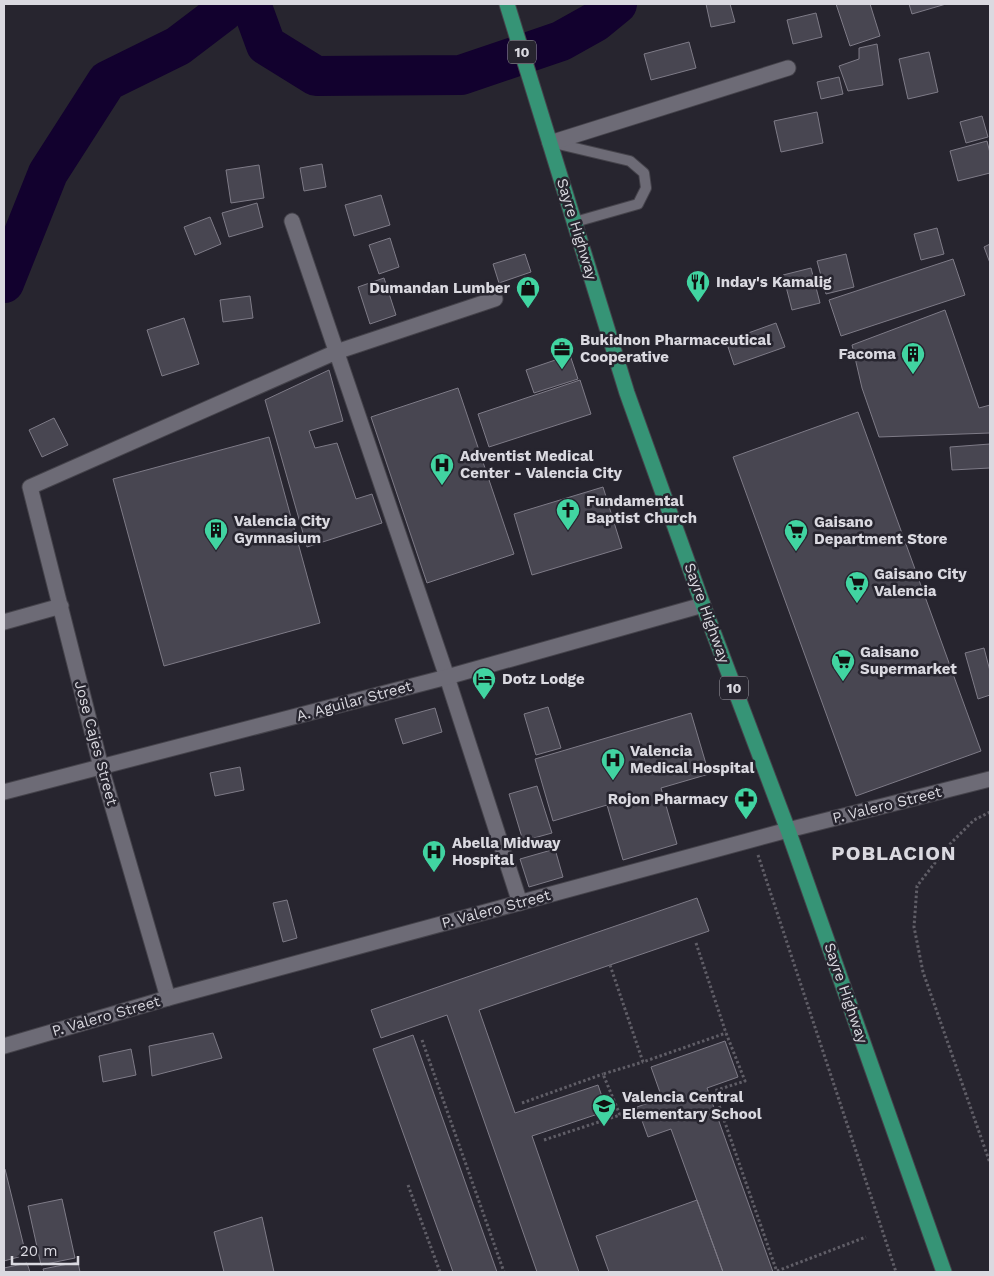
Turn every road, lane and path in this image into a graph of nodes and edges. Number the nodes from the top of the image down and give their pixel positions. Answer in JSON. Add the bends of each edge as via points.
{"nodes":[{"id":1,"x":507,"y":4,"type":"edge"},
{"id":2,"x":788,"y":68,"type":"dead end"},
{"id":3,"x":550,"y":143,"type":"junction"},
{"id":4,"x":292,"y":221,"type":"dead end"},
{"id":5,"x":575,"y":222,"type":"junction"},
{"id":6,"x":495,"y":298,"type":"dead end"},
{"id":7,"x":336,"y":352,"type":"junction"},
{"id":8,"x":703,"y":605,"type":"junction"},
{"id":9,"x":61,"y":606,"type":"junction"},
{"id":10,"x":4,"y":622,"type":"edge"},
{"id":11,"x":447,"y":676,"type":"junction"},
{"id":12,"x":101,"y":767,"type":"junction"},
{"id":13,"x":990,"y":779,"type":"edge"},
{"id":14,"x":4,"y":792,"type":"edge"},
{"id":15,"x":990,"y":812,"type":"edge"},
{"id":16,"x":788,"y":830,"type":"junction"},
{"id":17,"x":753,"y":840,"type":"junction"},
{"id":18,"x":520,"y":903,"type":"junction"},
{"id":19,"x":696,"y":943,"type":"dead end"},
{"id":20,"x":610,"y":965,"type":"dead end"},
{"id":21,"x":168,"y":998,"type":"junction"},
{"id":22,"x":726,"y":1033,"type":"junction"},
{"id":23,"x":422,"y":1040,"type":"dead end"},
{"id":24,"x":4,"y":1046,"type":"edge"},
{"id":25,"x":643,"y":1062,"type":"junction"},
{"id":26,"x":603,"y":1074,"type":"junction"},
{"id":27,"x":522,"y":1103,"type":"dead end"},
{"id":28,"x":544,"y":1140,"type":"dead end"},
{"id":29,"x":990,"y":1163,"type":"edge"},
{"id":30,"x":408,"y":1185,"type":"dead end"},
{"id":31,"x":866,"y":1237,"type":"dead end"},
{"id":32,"x":440,"y":1272,"type":"edge"},
{"id":33,"x":504,"y":1272,"type":"edge"},
{"id":34,"x":777,"y":1272,"type":"edge"},
{"id":35,"x":896,"y":1272,"type":"edge"},
{"id":36,"x":944,"y":1272,"type":"edge"}],
"edges":[{"from":1,"to":3,"type":"highway","name":"Sayre Highway","number":"10"},
{"from":2,"to":3,"type":"street"},
{"from":3,"to":5,"type":"highway","name":"Sayre Highway","number":"10"},
{"from":3,"to":5,"type":"lane","via":[[630,161],[644,173],[646,188],[638,204]]},
{"from":4,"to":7,"type":"street"},
{"from":5,"to":8,"type":"highway","name":"Sayre Highway","number":"10","via":[[627,393]]},
{"from":6,"to":7,"type":"street"},
{"from":7,"to":9,"type":"street","name":"Jose Cajes Street","via":[[30,487]]},
{"from":7,"to":11,"type":"street"},
{"from":8,"to":11,"type":"street","name":"A. Aguilar Street"},
{"from":8,"to":16,"type":"highway","name":"Sayre Highway","number":"10"},
{"from":9,"to":10,"type":"street"},
{"from":9,"to":12,"type":"street","name":"Jose Cajes Street"},
{"from":11,"to":12,"type":"street","name":"A. Aguilar Street"},
{"from":11,"to":18,"type":"street"},
{"from":12,"to":14,"type":"street","name":"A. Aguilar Street"},
{"from":12,"to":21,"type":"street","name":"Jose Cajes Street"},
{"from":13,"to":16,"type":"street","name":"P. Valero Street"},
{"from":15,"to":29,"type":"path","via":[[974,820],[948,846],[918,886],[914,927],[923,972]]},
{"from":16,"to":17,"type":"street","name":"P. Valero Street"},
{"from":16,"to":36,"type":"highway","name":"Sayre Highway","number":"10"},
{"from":17,"to":18,"type":"street","name":"P. Valero Street"},
{"from":17,"to":35,"type":"path"},
{"from":18,"to":21,"type":"street","name":"P. Valero Street"},
{"from":19,"to":22,"type":"path"},
{"from":20,"to":25,"type":"path"},
{"from":21,"to":24,"type":"street","name":"P. Valero Street"},
{"from":22,"to":25,"type":"path"},
{"from":22,"to":34,"type":"path","via":[[745,1081],[714,1092]]},
{"from":23,"to":33,"type":"path"},
{"from":25,"to":26,"type":"path"},
{"from":26,"to":27,"type":"path"},
{"from":26,"to":28,"type":"path","via":[[620,1115]]},
{"from":30,"to":32,"type":"path"},
{"from":31,"to":34,"type":"path"}]}
